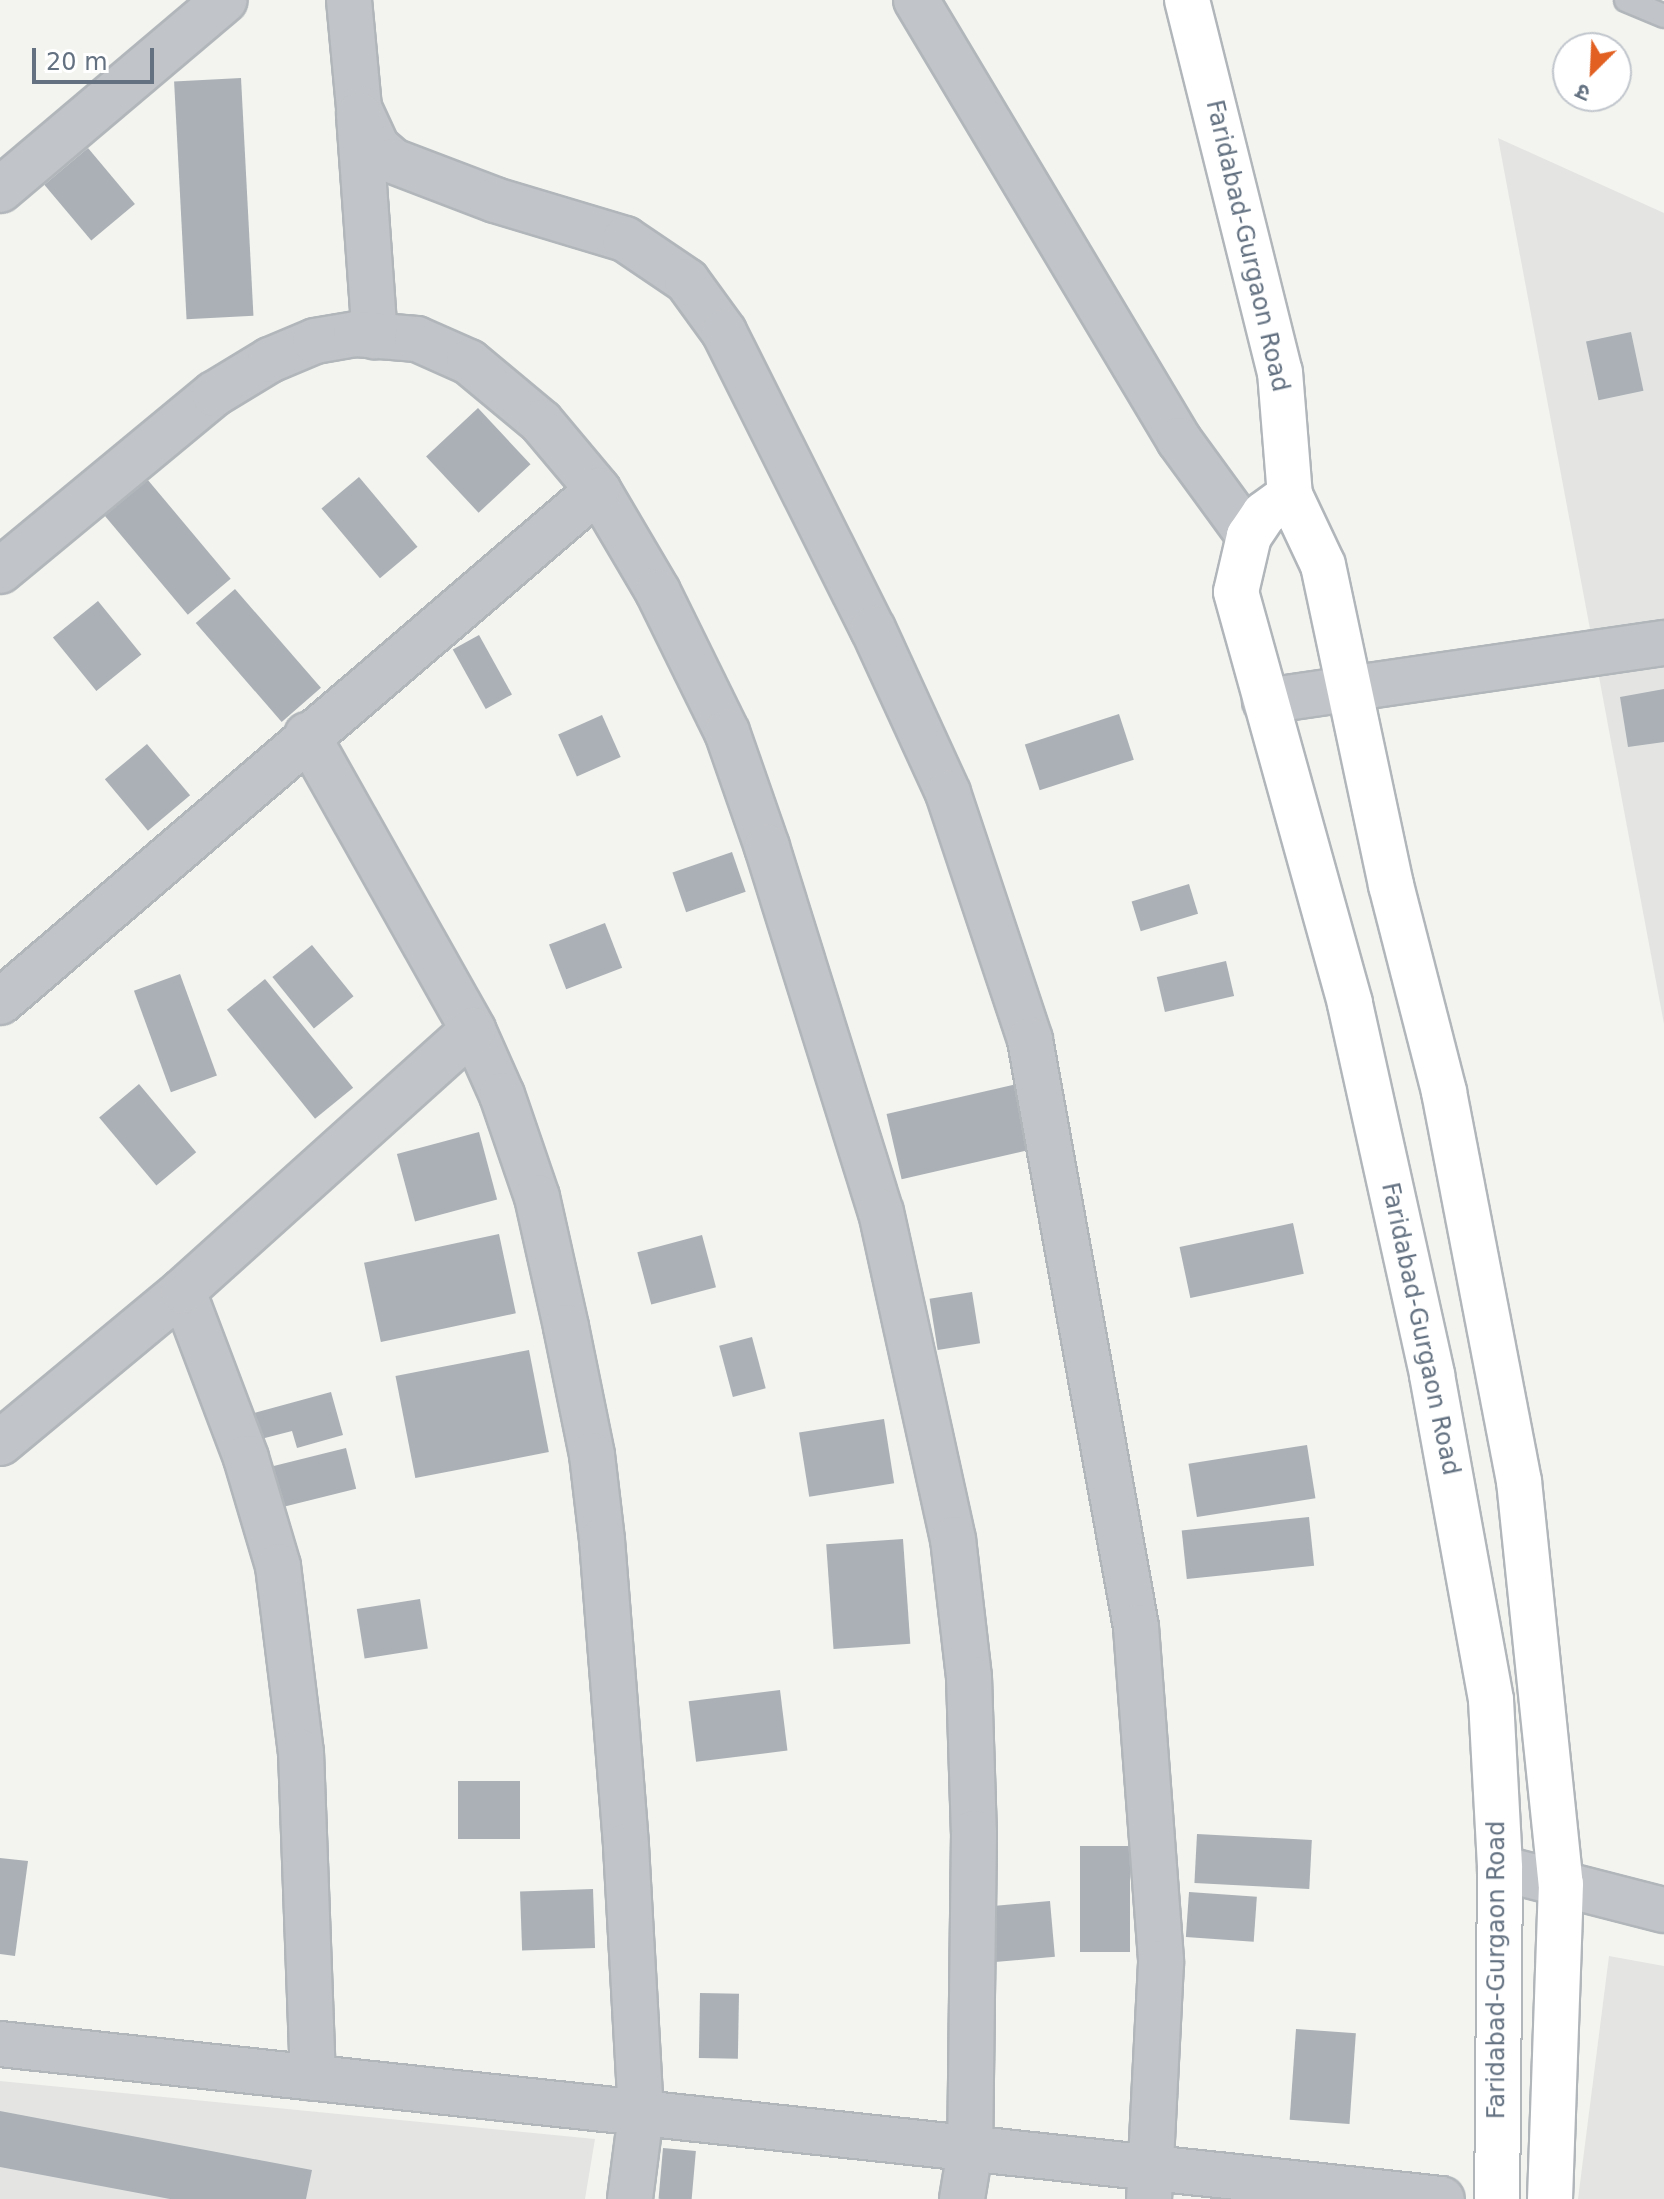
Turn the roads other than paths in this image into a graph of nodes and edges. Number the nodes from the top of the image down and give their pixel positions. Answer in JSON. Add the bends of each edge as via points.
{"nodes":[{"id":1,"x":225,"y":0,"type":"edge"},
{"id":2,"x":349,"y":0,"type":"edge"},
{"id":3,"x":916,"y":0,"type":"edge"},
{"id":4,"x":1187,"y":0,"type":"edge"},
{"id":5,"x":1626,"y":0,"type":"edge"},
{"id":6,"x":1664,"y":16,"type":"edge"},
{"id":7,"x":359,"y":108,"type":"junction"},
{"id":8,"x":0,"y":190,"type":"edge"},
{"id":9,"x":375,"y":336,"type":"junction"},
{"id":10,"x":598,"y":490,"type":"junction"},
{"id":11,"x":1290,"y":495,"type":"junction"},
{"id":12,"x":1249,"y":536,"type":"junction"},
{"id":13,"x":0,"y":571,"type":"edge"},
{"id":14,"x":1664,"y":643,"type":"edge"},
{"id":15,"x":1348,"y":688,"type":"junction"},
{"id":16,"x":1265,"y":701,"type":"junction"},
{"id":17,"x":307,"y":735,"type":"junction"},
{"id":18,"x":0,"y":1002,"type":"edge"},
{"id":19,"x":473,"y":1030,"type":"junction"},
{"id":20,"x":183,"y":1291,"type":"junction"},
{"id":21,"x":0,"y":1443,"type":"edge"},
{"id":22,"x":1500,"y":1868,"type":"junction"},
{"id":23,"x":1561,"y":1884,"type":"junction"},
{"id":24,"x":1664,"y":1910,"type":"edge"},
{"id":25,"x":0,"y":2044,"type":"edge"},
{"id":26,"x":313,"y":2078,"type":"junction"},
{"id":27,"x":641,"y":2114,"type":"junction"},
{"id":28,"x":970,"y":2151,"type":"junction"},
{"id":29,"x":1151,"y":2185,"type":"edge"},
{"id":30,"x":630,"y":2199,"type":"edge"},
{"id":31,"x":962,"y":2199,"type":"edge"},
{"id":32,"x":1442,"y":2199,"type":"edge"},
{"id":33,"x":1497,"y":2199,"type":"edge"},
{"id":34,"x":1550,"y":2199,"type":"edge"}],
"edges":[{"from":1,"to":8,"type":"street"},
{"from":2,"to":7,"type":"street"},
{"from":3,"to":12,"type":"street","via":[[1179,440]]},
{"from":4,"to":11,"type":"main road","name":"Faridabad-Gurgaon Road","via":[[1280,372]]},
{"from":5,"to":6,"type":"lane"},
{"from":7,"to":9,"type":"street"},
{"from":7,"to":29,"type":"street","via":[[377,147],[393,161],[495,200],[625,239],[687,281],[724,332],[873,629],[948,793],[1030,1040],[1136,1627],[1161,1963]]},
{"from":9,"to":10,"type":"street","via":[[417,339],[469,362],[541,422]]},
{"from":9,"to":13,"type":"street","via":[[315,341],[270,360],[214,394]]},
{"from":10,"to":17,"type":"street"},
{"from":10,"to":28,"type":"street","via":[[695,657],[727,732],[881,1212],[953,1539],[969,1677],[974,1833]]},
{"from":11,"to":12,"type":"main road","name":"Faridabad-Gurgaon Road","via":[[1264,514]]},
{"from":11,"to":15,"type":"main road","name":"Faridabad-Gurgaon Road","via":[[1323,565]]},
{"from":12,"to":16,"type":"main road","name":"Faridabad-Gurgaon Road","via":[[1236,592]]},
{"from":14,"to":15,"type":"street"},
{"from":15,"to":16,"type":"street"},
{"from":15,"to":23,"type":"main road","name":"Faridabad-Gurgaon Road","via":[[1444,1092],[1519,1481]]},
{"from":16,"to":22,"type":"main road","name":"Faridabad-Gurgaon Road","via":[[1350,1004],[1432,1375],[1491,1700]]},
{"from":17,"to":18,"type":"street"},
{"from":17,"to":19,"type":"street"},
{"from":19,"to":20,"type":"street"},
{"from":19,"to":27,"type":"street","via":[[537,1197],[592,1455],[626,1846]]},
{"from":20,"to":21,"type":"street"},
{"from":20,"to":26,"type":"street","via":[[246,1458],[278,1566],[301,1752]]},
{"from":22,"to":23,"type":"street"},
{"from":22,"to":33,"type":"main road","name":"Faridabad-Gurgaon Road"},
{"from":23,"to":24,"type":"street"},
{"from":23,"to":34,"type":"main road","name":"Faridabad-Gurgaon Road"},
{"from":25,"to":26,"type":"street"},
{"from":26,"to":27,"type":"street"},
{"from":27,"to":28,"type":"street"},
{"from":27,"to":30,"type":"street"},
{"from":28,"to":29,"type":"street"},
{"from":28,"to":31,"type":"street"},
{"from":29,"to":32,"type":"street"}]}
